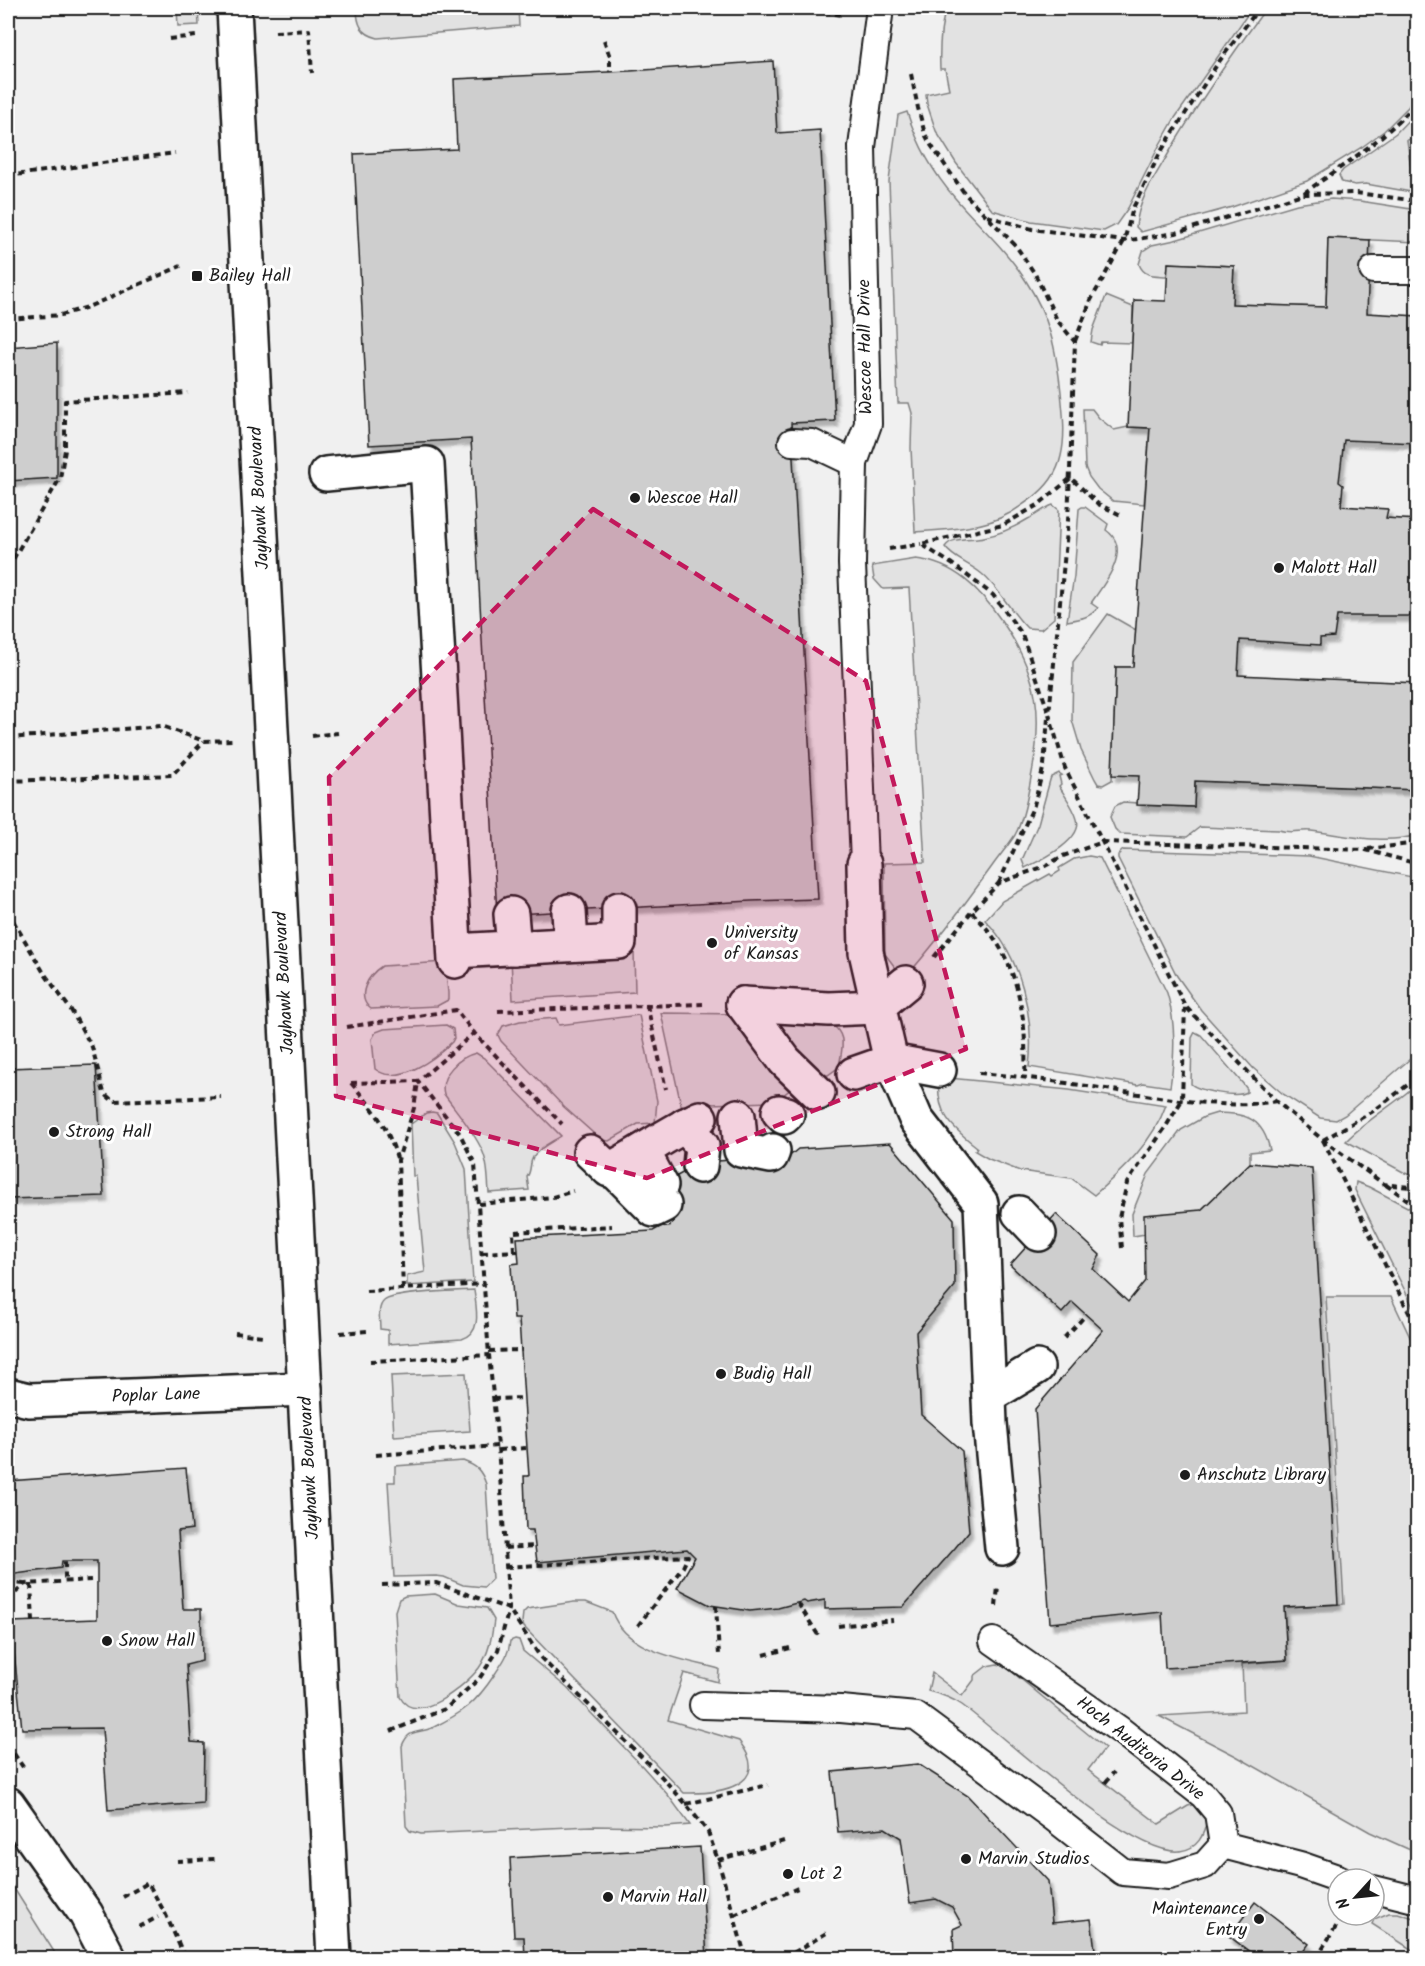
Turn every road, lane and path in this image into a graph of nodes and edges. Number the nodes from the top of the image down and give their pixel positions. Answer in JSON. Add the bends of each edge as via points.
{"nodes":[{"id":1,"x":234,"y":8,"type":"edge"},
{"id":2,"x":804,"y":8,"type":"edge"},
{"id":3,"x":880,"y":8,"type":"edge"},
{"id":4,"x":1259,"y":8,"type":"edge"},
{"id":5,"x":848,"y":15,"type":"dead end"},
{"id":6,"x":273,"y":32,"type":"dead end"},
{"id":7,"x":200,"y":36,"type":"dead end"},
{"id":8,"x":169,"y":39,"type":"dead end"},
{"id":9,"x":604,"y":40,"type":"dead end"},
{"id":10,"x":610,"y":72,"type":"dead end"},
{"id":11,"x":312,"y":73,"type":"dead end"},
{"id":12,"x":911,"y":74,"type":"dead end"},
{"id":13,"x":1418,"y":101,"type":"edge"},
{"id":14,"x":175,"y":153,"type":"dead end"},
{"id":15,"x":8,"y":176,"type":"edge"},
{"id":16,"x":1303,"y":194,"type":"junction"},
{"id":17,"x":1418,"y":201,"type":"edge"},
{"id":18,"x":985,"y":215,"type":"junction"},
{"id":19,"x":1125,"y":241,"type":"junction"},
{"id":20,"x":181,"y":266,"type":"dead end"},
{"id":21,"x":1373,"y":270,"type":"dead end"},
{"id":22,"x":1418,"y":270,"type":"edge"},
{"id":23,"x":8,"y":319,"type":"edge"},
{"id":24,"x":1075,"y":342,"type":"junction"},
{"id":25,"x":188,"y":393,"type":"dead end"},
{"id":26,"x":792,"y":442,"type":"dead end"},
{"id":27,"x":854,"y":463,"type":"junction"},
{"id":28,"x":326,"y":474,"type":"dead end"},
{"id":29,"x":1071,"y":478,"type":"junction"},
{"id":30,"x":1123,"y":516,"type":"dead end"},
{"id":31,"x":921,"y":544,"type":"junction"},
{"id":32,"x":881,"y":550,"type":"dead end"},
{"id":33,"x":8,"y":568,"type":"edge"},
{"id":34,"x":1049,"y":714,"type":"junction"},
{"id":35,"x":338,"y":733,"type":"dead end"},
{"id":36,"x":309,"y":736,"type":"dead end"},
{"id":37,"x":8,"y":738,"type":"edge"},
{"id":38,"x":234,"y":740,"type":"dead end"},
{"id":39,"x":204,"y":741,"type":"junction"},
{"id":40,"x":8,"y":781,"type":"edge"},
{"id":41,"x":1103,"y":842,"type":"junction"},
{"id":42,"x":1418,"y":843,"type":"edge"},
{"id":43,"x":1366,"y":850,"type":"junction"},
{"id":44,"x":864,"y":864,"type":"joint"},
{"id":45,"x":1418,"y":864,"type":"edge"},
{"id":46,"x":999,"y":883,"type":"junction"},
{"id":47,"x":619,"y":909,"type":"dead end"},
{"id":48,"x":569,"y":911,"type":"dead end"},
{"id":49,"x":972,"y":911,"type":"junction"},
{"id":50,"x":8,"y":912,"type":"edge"},
{"id":51,"x":512,"y":914,"type":"dead end"},
{"id":52,"x":571,"y":944,"type":"junction"},
{"id":53,"x":513,"y":948,"type":"junction"},
{"id":54,"x":939,"y":951,"type":"dead end"},
{"id":55,"x":906,"y":983,"type":"dead end"},
{"id":56,"x":743,"y":1004,"type":"junction"},
{"id":57,"x":647,"y":1005,"type":"junction"},
{"id":58,"x":1185,"y":1006,"type":"junction"},
{"id":59,"x":877,"y":1007,"type":"junction"},
{"id":60,"x":498,"y":1011,"type":"dead end"},
{"id":61,"x":347,"y":1027,"type":"dead end"},
{"id":62,"x":474,"y":1033,"type":"junction"},
{"id":63,"x":891,"y":1061,"type":"junction"},
{"id":64,"x":939,"y":1070,"type":"dead end"},
{"id":65,"x":998,"y":1075,"type":"dead end"},
{"id":66,"x":1025,"y":1077,"type":"junction"},
{"id":67,"x":1418,"y":1077,"type":"edge"},
{"id":68,"x":418,"y":1081,"type":"junction"},
{"id":69,"x":221,"y":1097,"type":"dead end"},
{"id":70,"x":1182,"y":1101,"type":"junction"},
{"id":71,"x":1276,"y":1101,"type":"junction"},
{"id":72,"x":797,"y":1117,"type":"junction"},
{"id":73,"x":695,"y":1123,"type":"junction"},
{"id":74,"x":1323,"y":1140,"type":"junction"},
{"id":75,"x":398,"y":1160,"type":"junction"},
{"id":76,"x":602,"y":1167,"type":"junction"},
{"id":77,"x":966,"y":1183,"type":"junction"},
{"id":78,"x":1384,"y":1184,"type":"junction"},
{"id":79,"x":1418,"y":1188,"type":"edge"},
{"id":80,"x":668,"y":1194,"type":"junction"},
{"id":81,"x":479,"y":1204,"type":"junction"},
{"id":82,"x":1418,"y":1207,"type":"edge"},
{"id":83,"x":1021,"y":1215,"type":"dead end"},
{"id":84,"x":1122,"y":1248,"type":"dead end"},
{"id":85,"x":482,"y":1253,"type":"junction"},
{"id":86,"x":485,"y":1284,"type":"junction"},
{"id":87,"x":403,"y":1289,"type":"junction"},
{"id":88,"x":366,"y":1291,"type":"dead end"},
{"id":89,"x":367,"y":1331,"type":"dead end"},
{"id":90,"x":1418,"y":1331,"type":"edge"},
{"id":91,"x":235,"y":1333,"type":"dead end"},
{"id":92,"x":339,"y":1334,"type":"dead end"},
{"id":93,"x":267,"y":1336,"type":"dead end"},
{"id":94,"x":522,"y":1350,"type":"dead end"},
{"id":95,"x":489,"y":1353,"type":"junction"},
{"id":96,"x":370,"y":1361,"type":"dead end"},
{"id":97,"x":1037,"y":1366,"type":"dead end"},
{"id":98,"x":305,"y":1389,"type":"junction"},
{"id":99,"x":8,"y":1395,"type":"edge"},
{"id":100,"x":989,"y":1396,"type":"junction"},
{"id":101,"x":524,"y":1398,"type":"dead end"},
{"id":102,"x":494,"y":1399,"type":"junction"},
{"id":103,"x":498,"y":1448,"type":"junction"},
{"id":104,"x":527,"y":1448,"type":"dead end"},
{"id":105,"x":376,"y":1455,"type":"dead end"},
{"id":106,"x":535,"y":1546,"type":"dead end"},
{"id":107,"x":505,"y":1548,"type":"junction"},
{"id":108,"x":1002,"y":1548,"type":"joint"},
{"id":109,"x":65,"y":1562,"type":"dead end"},
{"id":110,"x":506,"y":1567,"type":"junction"},
{"id":111,"x":91,"y":1580,"type":"dead end"},
{"id":112,"x":65,"y":1582,"type":"junction"},
{"id":113,"x":8,"y":1583,"type":"edge"},
{"id":114,"x":25,"y":1584,"type":"junction"},
{"id":115,"x":31,"y":1584,"type":"junction"},
{"id":116,"x":382,"y":1585,"type":"dead end"},
{"id":117,"x":8,"y":1600,"type":"edge"},
{"id":118,"x":798,"y":1603,"type":"dead end"},
{"id":119,"x":716,"y":1606,"type":"dead end"},
{"id":120,"x":509,"y":1609,"type":"junction"},
{"id":121,"x":893,"y":1620,"type":"dead end"},
{"id":122,"x":33,"y":1621,"type":"dead end"},
{"id":123,"x":838,"y":1626,"type":"dead end"},
{"id":124,"x":636,"y":1628,"type":"dead end"},
{"id":125,"x":818,"y":1635,"type":"dead end"},
{"id":126,"x":993,"y":1641,"type":"joint"},
{"id":127,"x":790,"y":1648,"type":"dead end"},
{"id":128,"x":719,"y":1655,"type":"dead end"},
{"id":129,"x":764,"y":1655,"type":"dead end"},
{"id":130,"x":703,"y":1705,"type":"dead end"},
{"id":131,"x":391,"y":1731,"type":"dead end"},
{"id":132,"x":768,"y":1785,"type":"dead end"},
{"id":133,"x":8,"y":1804,"type":"edge"},
{"id":134,"x":687,"y":1804,"type":"junction"},
{"id":135,"x":784,"y":1841,"type":"dead end"},
{"id":136,"x":1223,"y":1845,"type":"junction"},
{"id":137,"x":215,"y":1859,"type":"dead end"},
{"id":138,"x":718,"y":1860,"type":"junction"},
{"id":139,"x":177,"y":1861,"type":"dead end"},
{"id":140,"x":1326,"y":1874,"type":"edge"},
{"id":141,"x":798,"y":1888,"type":"dead end"},
{"id":142,"x":1386,"y":1892,"type":"edge"},
{"id":143,"x":118,"y":1899,"type":"dead end"},
{"id":144,"x":1418,"y":1900,"type":"edge"},
{"id":145,"x":734,"y":1915,"type":"junction"},
{"id":146,"x":158,"y":1917,"type":"dead end"},
{"id":147,"x":1336,"y":1927,"type":"edge"},
{"id":148,"x":133,"y":1930,"type":"dead end"},
{"id":149,"x":828,"y":1932,"type":"dead end"},
{"id":150,"x":743,"y":1948,"type":"dead end"},
{"id":151,"x":109,"y":1959,"type":"edge"},
{"id":152,"x":185,"y":1959,"type":"edge"},
{"id":153,"x":334,"y":1959,"type":"edge"},
{"id":154,"x":785,"y":1959,"type":"edge"},
{"id":155,"x":1316,"y":1959,"type":"edge"}],
"edges":[{"from":1,"to":98,"type":"street","name":"Jayhawk Boulevard"},
{"from":2,"to":5,"type":"path"},
{"from":3,"to":27,"type":"lane","name":"Wescoe Hall Drive","via":[[862,147],[868,424]]},
{"from":4,"to":19,"type":"path","via":[[1160,153],[1133,208]]},
{"from":6,"to":11,"type":"path","via":[[309,30]]},
{"from":7,"to":8,"type":"path"},
{"from":9,"to":10,"type":"path"},
{"from":12,"to":18,"type":"path","via":[[931,145],[964,194]]},
{"from":13,"to":16,"type":"path","via":[[1380,139]]},
{"from":14,"to":15,"type":"path"},
{"from":16,"to":17,"type":"path","via":[[1356,194]]},
{"from":16,"to":19,"type":"path","via":[[1176,233]]},
{"from":18,"to":19,"type":"path","via":[[1032,229]]},
{"from":18,"to":24,"type":"path","via":[[1016,246],[1035,274],[1057,320]]},
{"from":19,"to":24,"type":"path","via":[[1091,300]]},
{"from":20,"to":23,"type":"path","via":[[88,307],[61,315]]},
{"from":21,"to":22,"type":"lane"},
{"from":24,"to":29,"type":"path"},
{"from":25,"to":33,"type":"path","via":[[65,401],[65,450],[60,478]]},
{"from":26,"to":27,"type":"lane","via":[[812,443]]},
{"from":27,"to":44,"type":"lane","name":"Wescoe Hall Drive","via":[[852,564]]},
{"from":28,"to":53,"type":"street","via":[[427,464],[449,701],[455,817],[455,956]]},
{"from":29,"to":30,"type":"path","via":[[1098,504]]},
{"from":29,"to":31,"type":"path","via":[[1038,505],[1003,525]]},
{"from":29,"to":34,"type":"path"},
{"from":31,"to":32,"type":"path"},
{"from":31,"to":34,"type":"path","via":[[993,595],[1022,634]]},
{"from":34,"to":41,"type":"path","via":[[1065,768]]},
{"from":34,"to":46,"type":"path","via":[[1044,765],[1034,805]]},
{"from":35,"to":36,"type":"path"},
{"from":37,"to":39,"type":"path","via":[[162,726]]},
{"from":38,"to":39,"type":"path"},
{"from":39,"to":40,"type":"path","via":[[172,775]]},
{"from":41,"to":43,"type":"path"},
{"from":41,"to":46,"type":"path"},
{"from":41,"to":58,"type":"path"},
{"from":42,"to":43,"type":"path"},
{"from":43,"to":45,"type":"path"},
{"from":44,"to":59,"type":"street","via":[[866,952]]},
{"from":46,"to":49,"type":"path"},
{"from":47,"to":52,"type":"street","via":[[619,942]]},
{"from":48,"to":52,"type":"street"},
{"from":49,"to":54,"type":"path"},
{"from":49,"to":66,"type":"path","via":[[995,939],[1013,976],[1025,1025]]},
{"from":50,"to":69,"type":"path","via":[[93,1047],[104,1093],[113,1101]]},
{"from":51,"to":53,"type":"street"},
{"from":52,"to":53,"type":"street"},
{"from":55,"to":59,"type":"street"},
{"from":56,"to":57,"type":"path"},
{"from":56,"to":59,"type":"street","via":[[829,1009]]},
{"from":56,"to":72,"type":"street","via":[[784,1060]]},
{"from":57,"to":60,"type":"path"},
{"from":57,"to":73,"type":"path"},
{"from":58,"to":70,"type":"path"},
{"from":58,"to":71,"type":"path"},
{"from":59,"to":63,"type":"street"},
{"from":61,"to":62,"type":"path","via":[[456,1010]]},
{"from":62,"to":68,"type":"path"},
{"from":62,"to":76,"type":"path"},
{"from":63,"to":64,"type":"street"},
{"from":63,"to":72,"type":"street"},
{"from":63,"to":77,"type":"street","via":[[916,1119]]},
{"from":65,"to":66,"type":"path"},
{"from":66,"to":70,"type":"path"},
{"from":67,"to":74,"type":"path","via":[[1375,1110]]},
{"from":68,"to":75,"type":"path"},
{"from":68,"to":75,"type":"path","via":[[351,1083],[378,1115]]},
{"from":68,"to":81,"type":"path","via":[[460,1134],[475,1164]]},
{"from":70,"to":71,"type":"path","via":[[1252,1106]]},
{"from":70,"to":84,"type":"path","via":[[1127,1183],[1119,1218]]},
{"from":71,"to":74,"type":"path"},
{"from":72,"to":73,"type":"street","via":[[741,1150]]},
{"from":73,"to":76,"type":"street"},
{"from":73,"to":80,"type":"street"},
{"from":73,"to":80,"type":"street","via":[[702,1146]]},
{"from":74,"to":78,"type":"path"},
{"from":74,"to":90,"type":"path"},
{"from":75,"to":87,"type":"path"},
{"from":76,"to":80,"type":"street"},
{"from":76,"to":81,"type":"path","via":[[580,1188],[553,1197]]},
{"from":77,"to":83,"type":"street"},
{"from":77,"to":100,"type":"street","via":[[981,1203]]},
{"from":78,"to":79,"type":"path"},
{"from":78,"to":82,"type":"path"},
{"from":80,"to":85,"type":"path","via":[[513,1232],[516,1251]]},
{"from":81,"to":85,"type":"path"},
{"from":85,"to":86,"type":"path"},
{"from":86,"to":87,"type":"path"},
{"from":86,"to":95,"type":"path"},
{"from":87,"to":88,"type":"path"},
{"from":89,"to":92,"type":"path"},
{"from":91,"to":93,"type":"path"},
{"from":94,"to":95,"type":"path"},
{"from":95,"to":96,"type":"path"},
{"from":95,"to":102,"type":"path"},
{"from":97,"to":100,"type":"street"},
{"from":98,"to":99,"type":"street","name":"Poplar Lane","via":[[29,1400]]},
{"from":98,"to":153,"type":"street","name":"Jayhawk Boulevard"},
{"from":100,"to":108,"type":"street"},
{"from":101,"to":102,"type":"path"},
{"from":102,"to":103,"type":"path"},
{"from":103,"to":104,"type":"path"},
{"from":103,"to":105,"type":"path"},
{"from":103,"to":107,"type":"path"},
{"from":106,"to":107,"type":"path"},
{"from":107,"to":110,"type":"path"},
{"from":108,"to":126,"type":"path"},
{"from":109,"to":112,"type":"path"},
{"from":110,"to":120,"type":"path"},
{"from":110,"to":124,"type":"path","via":[[688,1556]]},
{"from":111,"to":112,"type":"path"},
{"from":112,"to":115,"type":"path"},
{"from":113,"to":114,"type":"path"},
{"from":114,"to":115,"type":"path"},
{"from":114,"to":117,"type":"path"},
{"from":115,"to":122,"type":"path"},
{"from":116,"to":120,"type":"path","via":[[436,1583]]},
{"from":118,"to":125,"type":"path"},
{"from":119,"to":128,"type":"path"},
{"from":120,"to":131,"type":"path","via":[[498,1650],[479,1679],[445,1709]]},
{"from":120,"to":134,"type":"path","via":[[542,1658]]},
{"from":121,"to":123,"type":"path"},
{"from":126,"to":136,"type":"lane","name":"Hoch Auditoria Drive","via":[[1120,1730],[1203,1795],[1218,1813]]},
{"from":127,"to":129,"type":"path"},
{"from":130,"to":136,"type":"lane","via":[[841,1709],[916,1716],[1123,1872],[1169,1876],[1204,1865]]},
{"from":132,"to":134,"type":"path"},
{"from":133,"to":151,"type":"street","via":[[86,1914]]},
{"from":134,"to":138,"type":"path","via":[[708,1832]]},
{"from":135,"to":138,"type":"path"},
{"from":136,"to":140,"type":"lane"},
{"from":137,"to":139,"type":"path"},
{"from":138,"to":145,"type":"path"},
{"from":141,"to":145,"type":"path"},
{"from":142,"to":144,"type":"lane"},
{"from":143,"to":152,"type":"path","via":[[148,1883]]},
{"from":145,"to":150,"type":"path"},
{"from":146,"to":148,"type":"path"},
{"from":147,"to":155,"type":"path"},
{"from":149,"to":154,"type":"path"}]}
